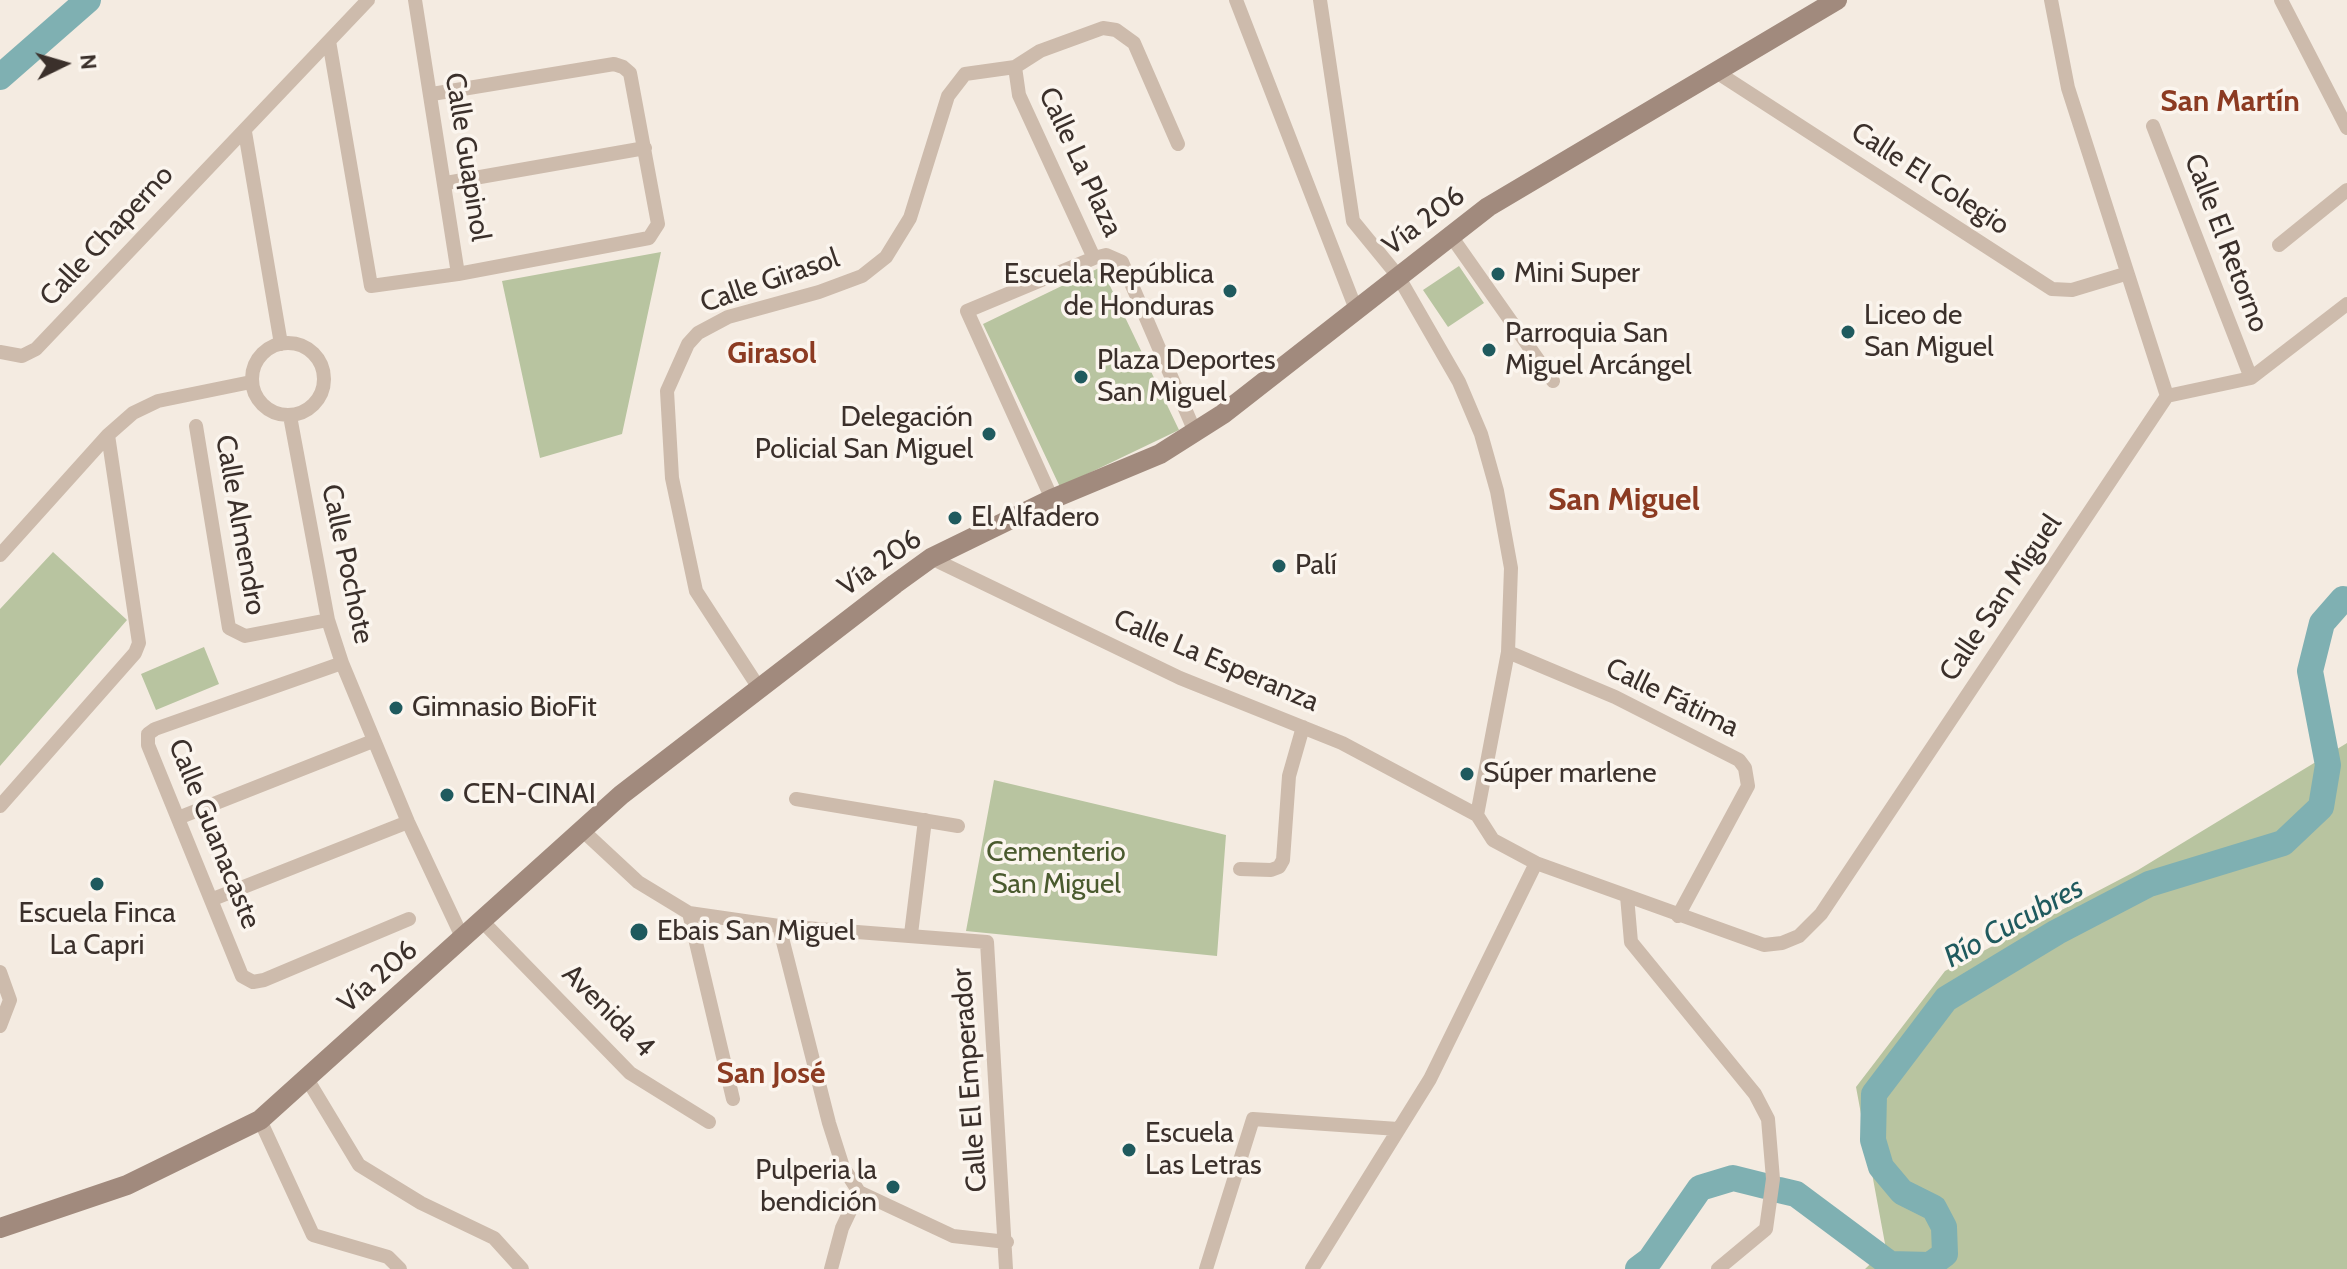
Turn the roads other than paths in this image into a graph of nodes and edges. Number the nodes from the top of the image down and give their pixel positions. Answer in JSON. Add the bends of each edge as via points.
{"nodes":[{"id":1,"x":368,"y":0,"type":"edge"},
{"id":2,"x":415,"y":0,"type":"edge"},
{"id":3,"x":1236,"y":0,"type":"edge"},
{"id":4,"x":1320,"y":0,"type":"edge"},
{"id":5,"x":1837,"y":0,"type":"edge"},
{"id":6,"x":2051,"y":0,"type":"edge"},
{"id":7,"x":2281,"y":0,"type":"edge"},
{"id":8,"x":1810,"y":6,"type":"edge"},
{"id":9,"x":329,"y":41,"type":"junction"},
{"id":10,"x":1015,"y":67,"type":"junction"},
{"id":11,"x":1715,"y":71,"type":"junction"},
{"id":12,"x":432,"y":94,"type":"junction"},
{"id":13,"x":2153,"y":126,"type":"dead end"},
{"id":14,"x":2347,"y":128,"type":"edge"},
{"id":15,"x":245,"y":132,"type":"junction"},
{"id":16,"x":1178,"y":144,"type":"dead end"},
{"id":17,"x":645,"y":148,"type":"junction"},
{"id":18,"x":446,"y":183,"type":"junction"},
{"id":19,"x":2347,"y":190,"type":"edge"},
{"id":20,"x":1451,"y":236,"type":"junction"},
{"id":21,"x":2279,"y":245,"type":"dead end"},
{"id":22,"x":1094,"y":258,"type":"junction"},
{"id":23,"x":458,"y":274,"type":"junction"},
{"id":24,"x":2125,"y":274,"type":"junction"},
{"id":25,"x":1398,"y":276,"type":"junction"},
{"id":26,"x":2347,"y":304,"type":"edge"},
{"id":27,"x":1357,"y":312,"type":"junction"},
{"id":28,"x":281,"y":344,"type":"junction"},
{"id":29,"x":0,"y":352,"type":"edge"},
{"id":30,"x":2251,"y":378,"type":"junction"},
{"id":31,"x":1553,"y":381,"type":"dead end"},
{"id":32,"x":251,"y":382,"type":"junction"},
{"id":33,"x":2167,"y":396,"type":"junction"},
{"id":34,"x":290,"y":416,"type":"junction"},
{"id":35,"x":196,"y":426,"type":"dead end"},
{"id":36,"x":1195,"y":432,"type":"junction"},
{"id":37,"x":108,"y":435,"type":"junction"},
{"id":38,"x":1052,"y":499,"type":"junction"},
{"id":39,"x":0,"y":555,"type":"edge"},
{"id":40,"x":931,"y":558,"type":"junction"},
{"id":41,"x":328,"y":620,"type":"junction"},
{"id":42,"x":1508,"y":652,"type":"junction"},
{"id":43,"x":342,"y":663,"type":"junction"},
{"id":44,"x":759,"y":688,"type":"junction"},
{"id":45,"x":1303,"y":727,"type":"junction"},
{"id":46,"x":373,"y":741,"type":"junction"},
{"id":47,"x":796,"y":799,"type":"dead end"},
{"id":48,"x":0,"y":806,"type":"edge"},
{"id":49,"x":1477,"y":815,"type":"junction"},
{"id":50,"x":178,"y":818,"type":"junction"},
{"id":51,"x":925,"y":820,"type":"junction"},
{"id":52,"x":408,"y":822,"type":"junction"},
{"id":53,"x":958,"y":826,"type":"dead end"},
{"id":54,"x":581,"y":829,"type":"junction"},
{"id":55,"x":1536,"y":863,"type":"junction"},
{"id":56,"x":1240,"y":869,"type":"dead end"},
{"id":57,"x":1627,"y":896,"type":"junction"},
{"id":58,"x":213,"y":899,"type":"junction"},
{"id":59,"x":689,"y":913,"type":"junction"},
{"id":60,"x":1678,"y":916,"type":"junction"},
{"id":61,"x":409,"y":919,"type":"dead end"},
{"id":62,"x":482,"y":921,"type":"junction"},
{"id":63,"x":779,"y":926,"type":"junction"},
{"id":64,"x":911,"y":934,"type":"junction"},
{"id":65,"x":463,"y":939,"type":"junction"},
{"id":66,"x":1,"y":975,"type":"edge"},
{"id":67,"x":0,"y":1026,"type":"edge"},
{"id":68,"x":306,"y":1077,"type":"junction"},
{"id":69,"x":733,"y":1099,"type":"dead end"},
{"id":70,"x":260,"y":1120,"type":"junction"},
{"id":71,"x":709,"y":1122,"type":"dead end"},
{"id":72,"x":1398,"y":1129,"type":"junction"},
{"id":73,"x":859,"y":1192,"type":"junction"},
{"id":74,"x":0,"y":1228,"type":"edge"},
{"id":75,"x":1007,"y":1242,"type":"junction"},
{"id":76,"x":400,"y":1269,"type":"edge"},
{"id":77,"x":522,"y":1269,"type":"edge"},
{"id":78,"x":831,"y":1269,"type":"edge"},
{"id":79,"x":1006,"y":1269,"type":"edge"},
{"id":80,"x":1206,"y":1269,"type":"edge"},
{"id":81,"x":1312,"y":1269,"type":"edge"},
{"id":82,"x":1718,"y":1269,"type":"edge"}],
"edges":[{"from":1,"to":9,"type":"street"},
{"from":2,"to":12,"type":"street","name":"Calle Guapinol"},
{"from":3,"to":27,"type":"street"},
{"from":4,"to":25,"type":"street","via":[[1353,221]]},
{"from":5,"to":8,"type":"main road","name":"Vía 206"},
{"from":6,"to":24,"type":"street","via":[[2068,88]]},
{"from":7,"to":14,"type":"street"},
{"from":8,"to":11,"type":"main road","name":"Vía 206"},
{"from":9,"to":15,"type":"street"},
{"from":9,"to":23,"type":"street","name":"Calle Guapinol","via":[[371,286]]},
{"from":10,"to":16,"type":"street","name":"Calle Girasol","via":[[1040,51],[1103,28],[1127,35]]},
{"from":10,"to":22,"type":"street","name":"Calle La Plaza","via":[[1019,95]]},
{"from":10,"to":44,"type":"street","name":"Calle Girasol","via":[[965,74],[954,83],[910,218],[886,257],[862,276],[728,317],[698,333],[667,391],[672,478],[696,591]]},
{"from":11,"to":20,"type":"main road","name":"Vía 206","via":[[1553,166]]},
{"from":11,"to":24,"type":"street","name":"Calle El Colegio","via":[[2052,289],[2072,290]]},
{"from":12,"to":17,"type":"street","via":[[614,64],[630,73]]},
{"from":12,"to":18,"type":"street","name":"Calle Guapinol"},
{"from":13,"to":30,"type":"street","name":"Calle El Retorno"},
{"from":15,"to":28,"type":"street"},
{"from":15,"to":29,"type":"street","name":"Calle Chaperno","via":[[36,349],[22,356]]},
{"from":17,"to":18,"type":"street"},
{"from":17,"to":23,"type":"street","via":[[658,224],[649,238]]},
{"from":18,"to":23,"type":"street","name":"Calle Guapinol"},
{"from":19,"to":21,"type":"street"},
{"from":20,"to":25,"type":"main road","name":"Vía 206"},
{"from":20,"to":31,"type":"street"},
{"from":22,"to":36,"type":"street","name":"Calle La Plaza","via":[[1106,255],[1122,262]]},
{"from":22,"to":38,"type":"street","via":[[967,311]]},
{"from":24,"to":33,"type":"street"},
{"from":25,"to":27,"type":"main road","name":"Vía 206"},
{"from":25,"to":42,"type":"street","via":[[1459,382],[1481,434],[1511,568]]},
{"from":26,"to":30,"type":"street"},
{"from":27,"to":36,"type":"main road","name":"Vía 206"},
{"from":28,"to":32,"type":"street","via":[[262,353]]},
{"from":28,"to":34,"type":"street","via":[[313,353],[324,375],[312,407]]},
{"from":30,"to":33,"type":"street"},
{"from":32,"to":34,"type":"street","via":[[268,410]]},
{"from":32,"to":37,"type":"street","via":[[158,401],[133,413]]},
{"from":33,"to":60,"type":"street","name":"Calle San Miguel","via":[[1821,914],[1799,936],[1764,945]]},
{"from":34,"to":41,"type":"street","name":"Calle Pochote"},
{"from":35,"to":41,"type":"street","name":"Calle Almendro","via":[[229,628],[245,636]]},
{"from":36,"to":38,"type":"main road","name":"Vía 206","via":[[1160,454]]},
{"from":37,"to":39,"type":"street"},
{"from":37,"to":48,"type":"street","via":[[139,643]]},
{"from":38,"to":40,"type":"main road","name":"Vía 206"},
{"from":40,"to":44,"type":"main road","name":"Vía 206"},
{"from":40,"to":45,"type":"street","name":"Calle La Esperanza","via":[[1180,678]]},
{"from":41,"to":43,"type":"street","name":"Calle Pochote"},
{"from":42,"to":49,"type":"street"},
{"from":42,"to":60,"type":"street","name":"Calle Fátima","via":[[1615,697],[1739,760],[1745,768],[1748,786]]},
{"from":43,"to":46,"type":"street","name":"Calle Pochote"},
{"from":43,"to":50,"type":"street","name":"Calle Guanacaste","via":[[148,734]]},
{"from":44,"to":54,"type":"main road","name":"Vía 206"},
{"from":45,"to":49,"type":"street","name":"Calle La Esperanza"},
{"from":45,"to":56,"type":"street","via":[[1289,776],[1283,860],[1271,870]]},
{"from":46,"to":50,"type":"street"},
{"from":46,"to":52,"type":"street","name":"Calle Pochote"},
{"from":47,"to":51,"type":"street"},
{"from":49,"to":55,"type":"street","name":"Calle San Miguel","via":[[1493,840]]},
{"from":50,"to":58,"type":"street","name":"Calle Guanacaste"},
{"from":51,"to":53,"type":"street"},
{"from":51,"to":64,"type":"street"},
{"from":52,"to":58,"type":"street"},
{"from":52,"to":65,"type":"street","name":"Calle Pochote"},
{"from":54,"to":59,"type":"street","name":"Calle El Emperador","via":[[638,882]]},
{"from":54,"to":62,"type":"main road","name":"Vía 206"},
{"from":55,"to":57,"type":"street","name":"Calle San Miguel"},
{"from":55,"to":72,"type":"street","via":[[1430,1079]]},
{"from":57,"to":60,"type":"street","name":"Calle San Miguel"},
{"from":57,"to":82,"type":"street","via":[[1631,942],[1755,1094],[1768,1119],[1773,1179],[1766,1229]]},
{"from":58,"to":61,"type":"street","name":"Calle Guanacaste","via":[[242,976],[253,982]]},
{"from":59,"to":63,"type":"street","name":"Calle El Emperador"},
{"from":59,"to":69,"type":"street"},
{"from":62,"to":65,"type":"main road","name":"Vía 206"},
{"from":62,"to":71,"type":"street","name":"Avenida 4","via":[[630,1073]]},
{"from":63,"to":64,"type":"street","name":"Calle El Emperador"},
{"from":63,"to":73,"type":"street","via":[[829,1123],[843,1167]]},
{"from":64,"to":75,"type":"street","name":"Calle El Emperador","via":[[987,942]]},
{"from":65,"to":68,"type":"main road","name":"Vía 206"},
{"from":66,"to":67,"type":"street","via":[[10,1000]]},
{"from":68,"to":70,"type":"main road","name":"Vía 206"},
{"from":68,"to":77,"type":"street","via":[[359,1165],[494,1238]]},
{"from":70,"to":74,"type":"main road","name":"Vía 206","via":[[127,1185]]},
{"from":70,"to":76,"type":"street","via":[[313,1235],[388,1257]]},
{"from":72,"to":80,"type":"street","via":[[1253,1119]]},
{"from":72,"to":81,"type":"street"},
{"from":73,"to":75,"type":"street","via":[[953,1236]]},
{"from":73,"to":78,"type":"street"},
{"from":75,"to":79,"type":"street","name":"Calle El Emperador"}]}
